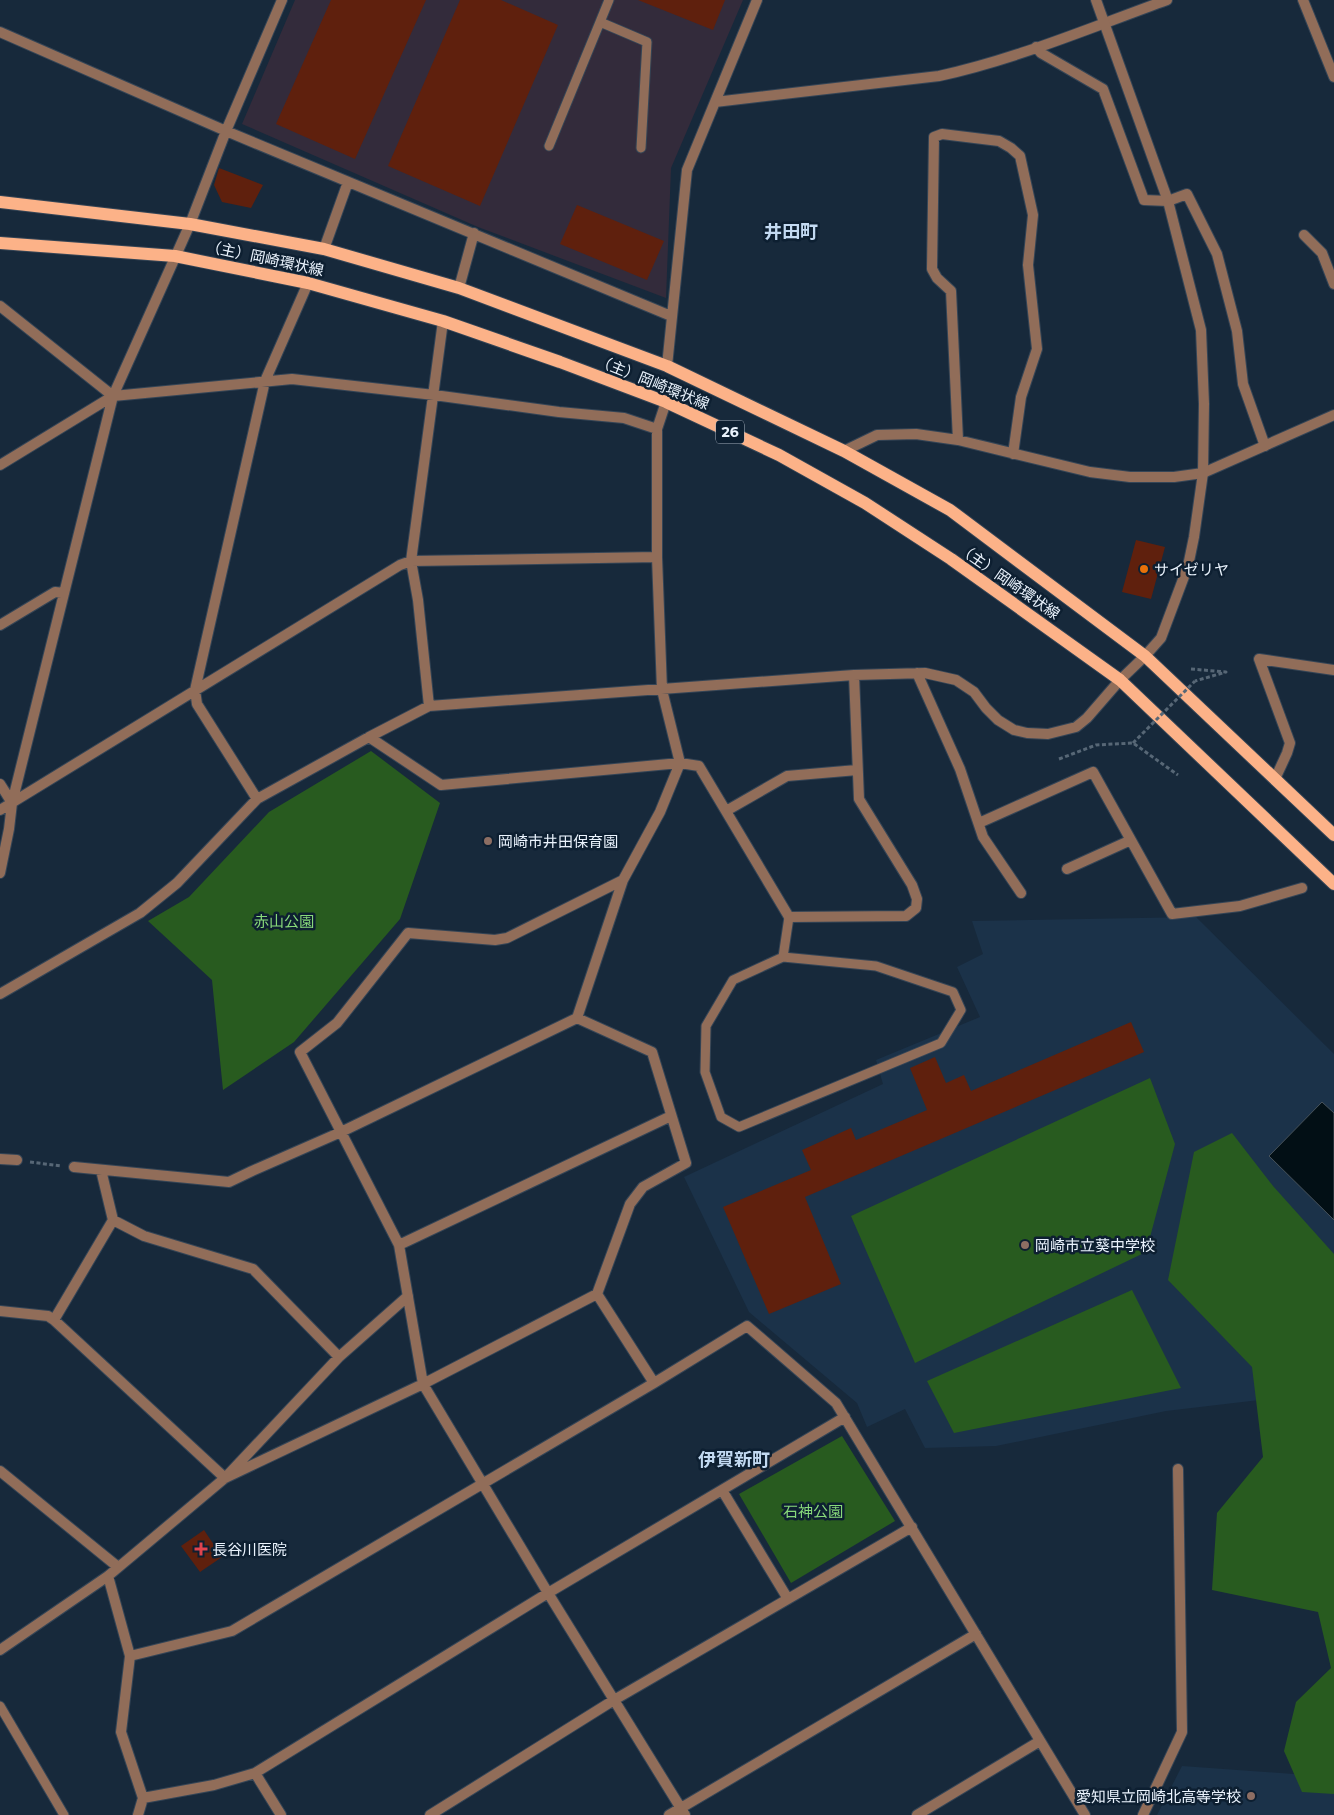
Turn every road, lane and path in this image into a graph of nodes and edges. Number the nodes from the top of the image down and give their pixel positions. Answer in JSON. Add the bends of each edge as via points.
{"nodes":[{"id":1,"x":609,"y":0,"type":"edge"},
{"id":2,"x":757,"y":0,"type":"edge"},
{"id":3,"x":1096,"y":0,"type":"edge"},
{"id":4,"x":1167,"y":0,"type":"edge"},
{"id":5,"x":1303,"y":0,"type":"edge"},
{"id":6,"x":279,"y":1,"type":"edge"},
{"id":7,"x":600,"y":22,"type":"junction"},
{"id":8,"x":1103,"y":23,"type":"junction"},
{"id":9,"x":0,"y":32,"type":"edge"},
{"id":10,"x":1036,"y":47,"type":"junction"},
{"id":11,"x":1334,"y":77,"type":"edge"},
{"id":12,"x":715,"y":102,"type":"junction"},
{"id":13,"x":226,"y":131,"type":"junction"},
{"id":14,"x":549,"y":146,"type":"dead end"},
{"id":15,"x":641,"y":148,"type":"dead end"},
{"id":16,"x":348,"y":182,"type":"junction"},
{"id":17,"x":1168,"y":201,"type":"junction"},
{"id":18,"x":0,"y":202,"type":"edge"},
{"id":19,"x":190,"y":224,"type":"junction"},
{"id":20,"x":474,"y":234,"type":"junction"},
{"id":21,"x":1304,"y":235,"type":"dead end"},
{"id":22,"x":0,"y":243,"type":"edge"},
{"id":23,"x":324,"y":249,"type":"junction"},
{"id":24,"x":174,"y":256,"type":"junction"},
{"id":25,"x":308,"y":283,"type":"junction"},
{"id":26,"x":1334,"y":284,"type":"edge"},
{"id":27,"x":459,"y":288,"type":"junction"},
{"id":28,"x":0,"y":306,"type":"edge"},
{"id":29,"x":671,"y":316,"type":"junction"},
{"id":30,"x":443,"y":321,"type":"junction"},
{"id":31,"x":667,"y":366,"type":"junction"},
{"id":32,"x":264,"y":382,"type":"junction"},
{"id":33,"x":434,"y":395,"type":"junction"},
{"id":34,"x":112,"y":396,"type":"junction"},
{"id":35,"x":666,"y":402,"type":"junction"},
{"id":36,"x":1334,"y":415,"type":"edge"},
{"id":37,"x":657,"y":429,"type":"junction"},
{"id":38,"x":958,"y":440,"type":"junction"},
{"id":39,"x":1265,"y":446,"type":"junction"},
{"id":40,"x":844,"y":451,"type":"junction"},
{"id":41,"x":1013,"y":454,"type":"junction"},
{"id":42,"x":0,"y":465,"type":"edge"},
{"id":43,"x":1203,"y":473,"type":"junction"},
{"id":44,"x":657,"y":557,"type":"junction"},
{"id":45,"x":411,"y":561,"type":"junction"},
{"id":46,"x":64,"y":593,"type":"junction"},
{"id":47,"x":0,"y":625,"type":"edge"},
{"id":48,"x":1145,"y":656,"type":"junction"},
{"id":49,"x":1191,"y":669,"type":"dead end"},
{"id":50,"x":1334,"y":670,"type":"edge"},
{"id":51,"x":917,"y":673,"type":"junction"},
{"id":52,"x":854,"y":675,"type":"junction"},
{"id":53,"x":1120,"y":680,"type":"junction"},
{"id":54,"x":195,"y":690,"type":"junction"},
{"id":55,"x":662,"y":690,"type":"junction"},
{"id":56,"x":429,"y":706,"type":"junction"},
{"id":57,"x":368,"y":737,"type":"junction"},
{"id":58,"x":1134,"y":743,"type":"junction"},
{"id":59,"x":1059,"y":759,"type":"dead end"},
{"id":60,"x":680,"y":763,"type":"junction"},
{"id":61,"x":857,"y":770,"type":"junction"},
{"id":62,"x":1178,"y":775,"type":"dead end"},
{"id":63,"x":1275,"y":779,"type":"junction"},
{"id":64,"x":0,"y":784,"type":"edge"},
{"id":65,"x":257,"y":800,"type":"junction"},
{"id":66,"x":12,"y":803,"type":"junction"},
{"id":67,"x":0,"y":810,"type":"edge"},
{"id":68,"x":726,"y":811,"type":"junction"},
{"id":69,"x":979,"y":823,"type":"junction"},
{"id":70,"x":1334,"y":835,"type":"edge"},
{"id":71,"x":1130,"y":840,"type":"junction"},
{"id":72,"x":1067,"y":869,"type":"dead end"},
{"id":73,"x":0,"y":873,"type":"edge"},
{"id":74,"x":624,"y":880,"type":"junction"},
{"id":75,"x":1334,"y":884,"type":"edge"},
{"id":76,"x":1302,"y":888,"type":"dead end"},
{"id":77,"x":1021,"y":893,"type":"dead end"},
{"id":78,"x":789,"y":918,"type":"junction"},
{"id":79,"x":783,"y":957,"type":"junction"},
{"id":80,"x":0,"y":994,"type":"edge"},
{"id":81,"x":577,"y":1018,"type":"junction"},
{"id":82,"x":670,"y":1116,"type":"junction"},
{"id":83,"x":341,"y":1132,"type":"junction"},
{"id":84,"x":0,"y":1159,"type":"edge"},
{"id":85,"x":17,"y":1160,"type":"joint"},
{"id":86,"x":74,"y":1167,"type":"joint"},
{"id":87,"x":102,"y":1170,"type":"junction"},
{"id":88,"x":113,"y":1220,"type":"junction"},
{"id":89,"x":399,"y":1245,"type":"junction"},
{"id":90,"x":597,"y":1294,"type":"junction"},
{"id":91,"x":408,"y":1296,"type":"junction"},
{"id":92,"x":0,"y":1311,"type":"edge"},
{"id":93,"x":54,"y":1320,"type":"junction"},
{"id":94,"x":339,"y":1357,"type":"junction"},
{"id":95,"x":654,"y":1383,"type":"junction"},
{"id":96,"x":423,"y":1384,"type":"junction"},
{"id":97,"x":845,"y":1417,"type":"junction"},
{"id":98,"x":1178,"y":1469,"type":"dead end"},
{"id":99,"x":0,"y":1471,"type":"edge"},
{"id":100,"x":225,"y":1478,"type":"junction"},
{"id":101,"x":484,"y":1483,"type":"junction"},
{"id":102,"x":722,"y":1490,"type":"junction"},
{"id":103,"x":912,"y":1527,"type":"junction"},
{"id":104,"x":118,"y":1567,"type":"junction"},
{"id":105,"x":108,"y":1576,"type":"junction"},
{"id":106,"x":548,"y":1594,"type":"junction"},
{"id":107,"x":788,"y":1599,"type":"junction"},
{"id":108,"x":976,"y":1634,"type":"junction"},
{"id":109,"x":0,"y":1650,"type":"edge"},
{"id":110,"x":130,"y":1656,"type":"junction"},
{"id":111,"x":614,"y":1700,"type":"junction"},
{"id":112,"x":0,"y":1706,"type":"edge"},
{"id":113,"x":1040,"y":1740,"type":"junction"},
{"id":114,"x":255,"y":1773,"type":"junction"},
{"id":115,"x":143,"y":1798,"type":"junction"},
{"id":116,"x":683,"y":1811,"type":"edge"},
{"id":117,"x":64,"y":1815,"type":"edge"},
{"id":118,"x":138,"y":1815,"type":"edge"},
{"id":119,"x":281,"y":1815,"type":"edge"},
{"id":120,"x":430,"y":1815,"type":"edge"},
{"id":121,"x":669,"y":1815,"type":"edge"},
{"id":122,"x":917,"y":1815,"type":"edge"},
{"id":123,"x":1085,"y":1815,"type":"edge"},
{"id":124,"x":1144,"y":1815,"type":"edge"}],
"edges":[{"from":1,"to":7,"type":"lane"},
{"from":2,"to":12,"type":"street"},
{"from":3,"to":8,"type":"street"},
{"from":4,"to":8,"type":"street"},
{"from":5,"to":11,"type":"street"},
{"from":6,"to":13,"type":"street"},
{"from":7,"to":14,"type":"lane"},
{"from":7,"to":15,"type":"lane","via":[[647,42]]},
{"from":8,"to":10,"type":"street"},
{"from":8,"to":17,"type":"street"},
{"from":9,"to":13,"type":"street"},
{"from":10,"to":12,"type":"street","via":[[939,76]]},
{"from":10,"to":17,"type":"street","via":[[1103,89],[1144,200]]},
{"from":12,"to":29,"type":"street","via":[[687,170]]},
{"from":13,"to":16,"type":"street"},
{"from":13,"to":19,"type":"street"},
{"from":16,"to":20,"type":"street"},
{"from":16,"to":23,"type":"street"},
{"from":17,"to":39,"type":"street","via":[[1187,194],[1217,254],[1237,331],[1243,384]]},
{"from":17,"to":43,"type":"street","via":[[1200,330]]},
{"from":18,"to":19,"type":"main road","name":"（主）岡崎環状線","number":"26"},
{"from":19,"to":23,"type":"main road","name":"（主）岡崎環状線","number":"26"},
{"from":19,"to":24,"type":"street"},
{"from":20,"to":27,"type":"street"},
{"from":20,"to":29,"type":"street"},
{"from":21,"to":26,"type":"street","via":[[1322,253]]},
{"from":22,"to":24,"type":"main road","name":"（主）岡崎環状線","number":"26"},
{"from":23,"to":27,"type":"main road","name":"（主）岡崎環状線","number":"26"},
{"from":24,"to":25,"type":"main road","name":"（主）岡崎環状線","number":"26"},
{"from":24,"to":34,"type":"street"},
{"from":25,"to":30,"type":"main road","name":"（主）岡崎環状線","number":"26"},
{"from":25,"to":32,"type":"street"},
{"from":27,"to":31,"type":"main road","name":"（主）岡崎環状線","number":"26"},
{"from":28,"to":34,"type":"street"},
{"from":29,"to":31,"type":"street"},
{"from":30,"to":33,"type":"street"},
{"from":30,"to":35,"type":"main road","name":"（主）岡崎環状線","number":"26"},
{"from":31,"to":40,"type":"main road","name":"（主）岡崎環状線","number":"26"},
{"from":32,"to":33,"type":"street","via":[[292,379]]},
{"from":32,"to":34,"type":"street"},
{"from":32,"to":54,"type":"street"},
{"from":33,"to":37,"type":"street","via":[[624,418]]},
{"from":33,"to":45,"type":"street"},
{"from":34,"to":42,"type":"street"},
{"from":34,"to":46,"type":"street"},
{"from":35,"to":37,"type":"street"},
{"from":35,"to":53,"type":"main road","name":"（主）岡崎環状線","number":"26","via":[[779,455],[865,503],[951,559]]},
{"from":36,"to":39,"type":"street"},
{"from":37,"to":44,"type":"street"},
{"from":38,"to":40,"type":"street","via":[[916,434],[877,436]]},
{"from":38,"to":41,"type":"street"},
{"from":38,"to":41,"type":"street","via":[[951,291],[932,269],[934,137],[942,134],[999,141],[1020,156],[1033,215],[1028,265],[1037,350],[1021,398]]},
{"from":39,"to":43,"type":"street"},
{"from":40,"to":48,"type":"main road","name":"（主）岡崎環状線","number":"26","via":[[950,510]]},
{"from":41,"to":43,"type":"street","via":[[1090,472],[1130,477]]},
{"from":43,"to":48,"type":"street","via":[[1188,566],[1161,638]]},
{"from":44,"to":45,"type":"street"},
{"from":44,"to":55,"type":"street"},
{"from":45,"to":54,"type":"street"},
{"from":45,"to":56,"type":"street"},
{"from":46,"to":47,"type":"street","via":[[55,592]]},
{"from":46,"to":66,"type":"street"},
{"from":48,"to":53,"type":"street"},
{"from":48,"to":63,"type":"main road","name":"（主）岡崎環状線","number":"26"},
{"from":49,"to":58,"type":"path","bridge":true,"via":[[1226,672],[1195,681]]},
{"from":50,"to":63,"type":"street","via":[[1259,659],[1290,743]]},
{"from":51,"to":52,"type":"street"},
{"from":51,"to":53,"type":"street","via":[[956,680],[974,692],[998,720],[1027,734],[1048,734],[1076,727],[1093,713]]},
{"from":51,"to":69,"type":"street","via":[[960,769]]},
{"from":52,"to":55,"type":"street"},
{"from":52,"to":61,"type":"street"},
{"from":53,"to":75,"type":"main road","name":"（主）岡崎環状線","number":"26"},
{"from":54,"to":65,"type":"street","via":[[197,704]]},
{"from":54,"to":66,"type":"street"},
{"from":55,"to":56,"type":"street"},
{"from":55,"to":60,"type":"street"},
{"from":56,"to":57,"type":"street"},
{"from":57,"to":60,"type":"street","via":[[441,785]]},
{"from":57,"to":65,"type":"street"},
{"from":58,"to":59,"type":"path","via":[[1096,745]]},
{"from":58,"to":62,"type":"path"},
{"from":60,"to":68,"type":"street","via":[[700,766]]},
{"from":60,"to":74,"type":"street","via":[[660,812]]},
{"from":61,"to":68,"type":"street","via":[[787,776]]},
{"from":61,"to":78,"type":"street","via":[[859,799],[912,885],[917,899],[916,908],[906,916]]},
{"from":63,"to":70,"type":"main road","name":"（主）岡崎環状線","number":"26"},
{"from":64,"to":66,"type":"street"},
{"from":65,"to":80,"type":"street","via":[[177,883],[140,913]]},
{"from":66,"to":67,"type":"street"},
{"from":66,"to":73,"type":"street"},
{"from":68,"to":78,"type":"street"},
{"from":69,"to":71,"type":"street","via":[[1093,772]]},
{"from":69,"to":77,"type":"street","via":[[983,837]]},
{"from":71,"to":72,"type":"street"},
{"from":71,"to":76,"type":"street","via":[[1172,914],[1240,906]]},
{"from":74,"to":81,"type":"street"},
{"from":74,"to":83,"type":"street","via":[[507,938],[495,940],[408,933],[337,1023],[300,1052]]},
{"from":78,"to":79,"type":"lane"},
{"from":79,"to":79,"type":"lane","via":[[733,980],[706,1026],[705,1072],[721,1118],[739,1127],[941,1043],[961,1010],[953,992],[876,966]]},
{"from":81,"to":82,"type":"street","via":[[652,1052]]},
{"from":81,"to":83,"type":"street"},
{"from":82,"to":89,"type":"street"},
{"from":82,"to":90,"type":"street","via":[[686,1163],[643,1186],[630,1204]]},
{"from":83,"to":87,"type":"street","via":[[229,1182]]},
{"from":83,"to":89,"type":"street"},
{"from":84,"to":85,"type":"street"},
{"from":85,"to":86,"type":"path"},
{"from":86,"to":87,"type":"street"},
{"from":87,"to":88,"type":"street"},
{"from":88,"to":93,"type":"street"},
{"from":88,"to":94,"type":"street","via":[[144,1236],[253,1268]]},
{"from":89,"to":91,"type":"street"},
{"from":90,"to":95,"type":"street"},
{"from":90,"to":96,"type":"street"},
{"from":91,"to":94,"type":"street"},
{"from":91,"to":96,"type":"street"},
{"from":92,"to":93,"type":"street","via":[[48,1316]]},
{"from":93,"to":100,"type":"street"},
{"from":94,"to":100,"type":"street"},
{"from":95,"to":97,"type":"street","via":[[747,1326],[836,1403]]},
{"from":95,"to":101,"type":"street"},
{"from":96,"to":100,"type":"street"},
{"from":96,"to":101,"type":"street"},
{"from":97,"to":102,"type":"street"},
{"from":97,"to":103,"type":"street"},
{"from":98,"to":124,"type":"street","via":[[1182,1732]]},
{"from":99,"to":104,"type":"street"},
{"from":100,"to":104,"type":"street"},
{"from":101,"to":106,"type":"street"},
{"from":101,"to":110,"type":"street","via":[[232,1631]]},
{"from":102,"to":106,"type":"street"},
{"from":102,"to":107,"type":"street"},
{"from":103,"to":107,"type":"street"},
{"from":103,"to":108,"type":"street"},
{"from":104,"to":105,"type":"street"},
{"from":105,"to":109,"type":"street"},
{"from":105,"to":110,"type":"street"},
{"from":106,"to":111,"type":"street"},
{"from":106,"to":114,"type":"street"},
{"from":107,"to":111,"type":"street"},
{"from":108,"to":113,"type":"street"},
{"from":108,"to":116,"type":"street"},
{"from":110,"to":115,"type":"street","via":[[121,1732]]},
{"from":111,"to":116,"type":"street"},
{"from":111,"to":120,"type":"street"},
{"from":112,"to":117,"type":"lane"},
{"from":113,"to":122,"type":"street"},
{"from":113,"to":123,"type":"street"},
{"from":114,"to":115,"type":"street","via":[[214,1785]]},
{"from":114,"to":119,"type":"street"},
{"from":115,"to":118,"type":"street"},
{"from":116,"to":121,"type":"street"}]}
